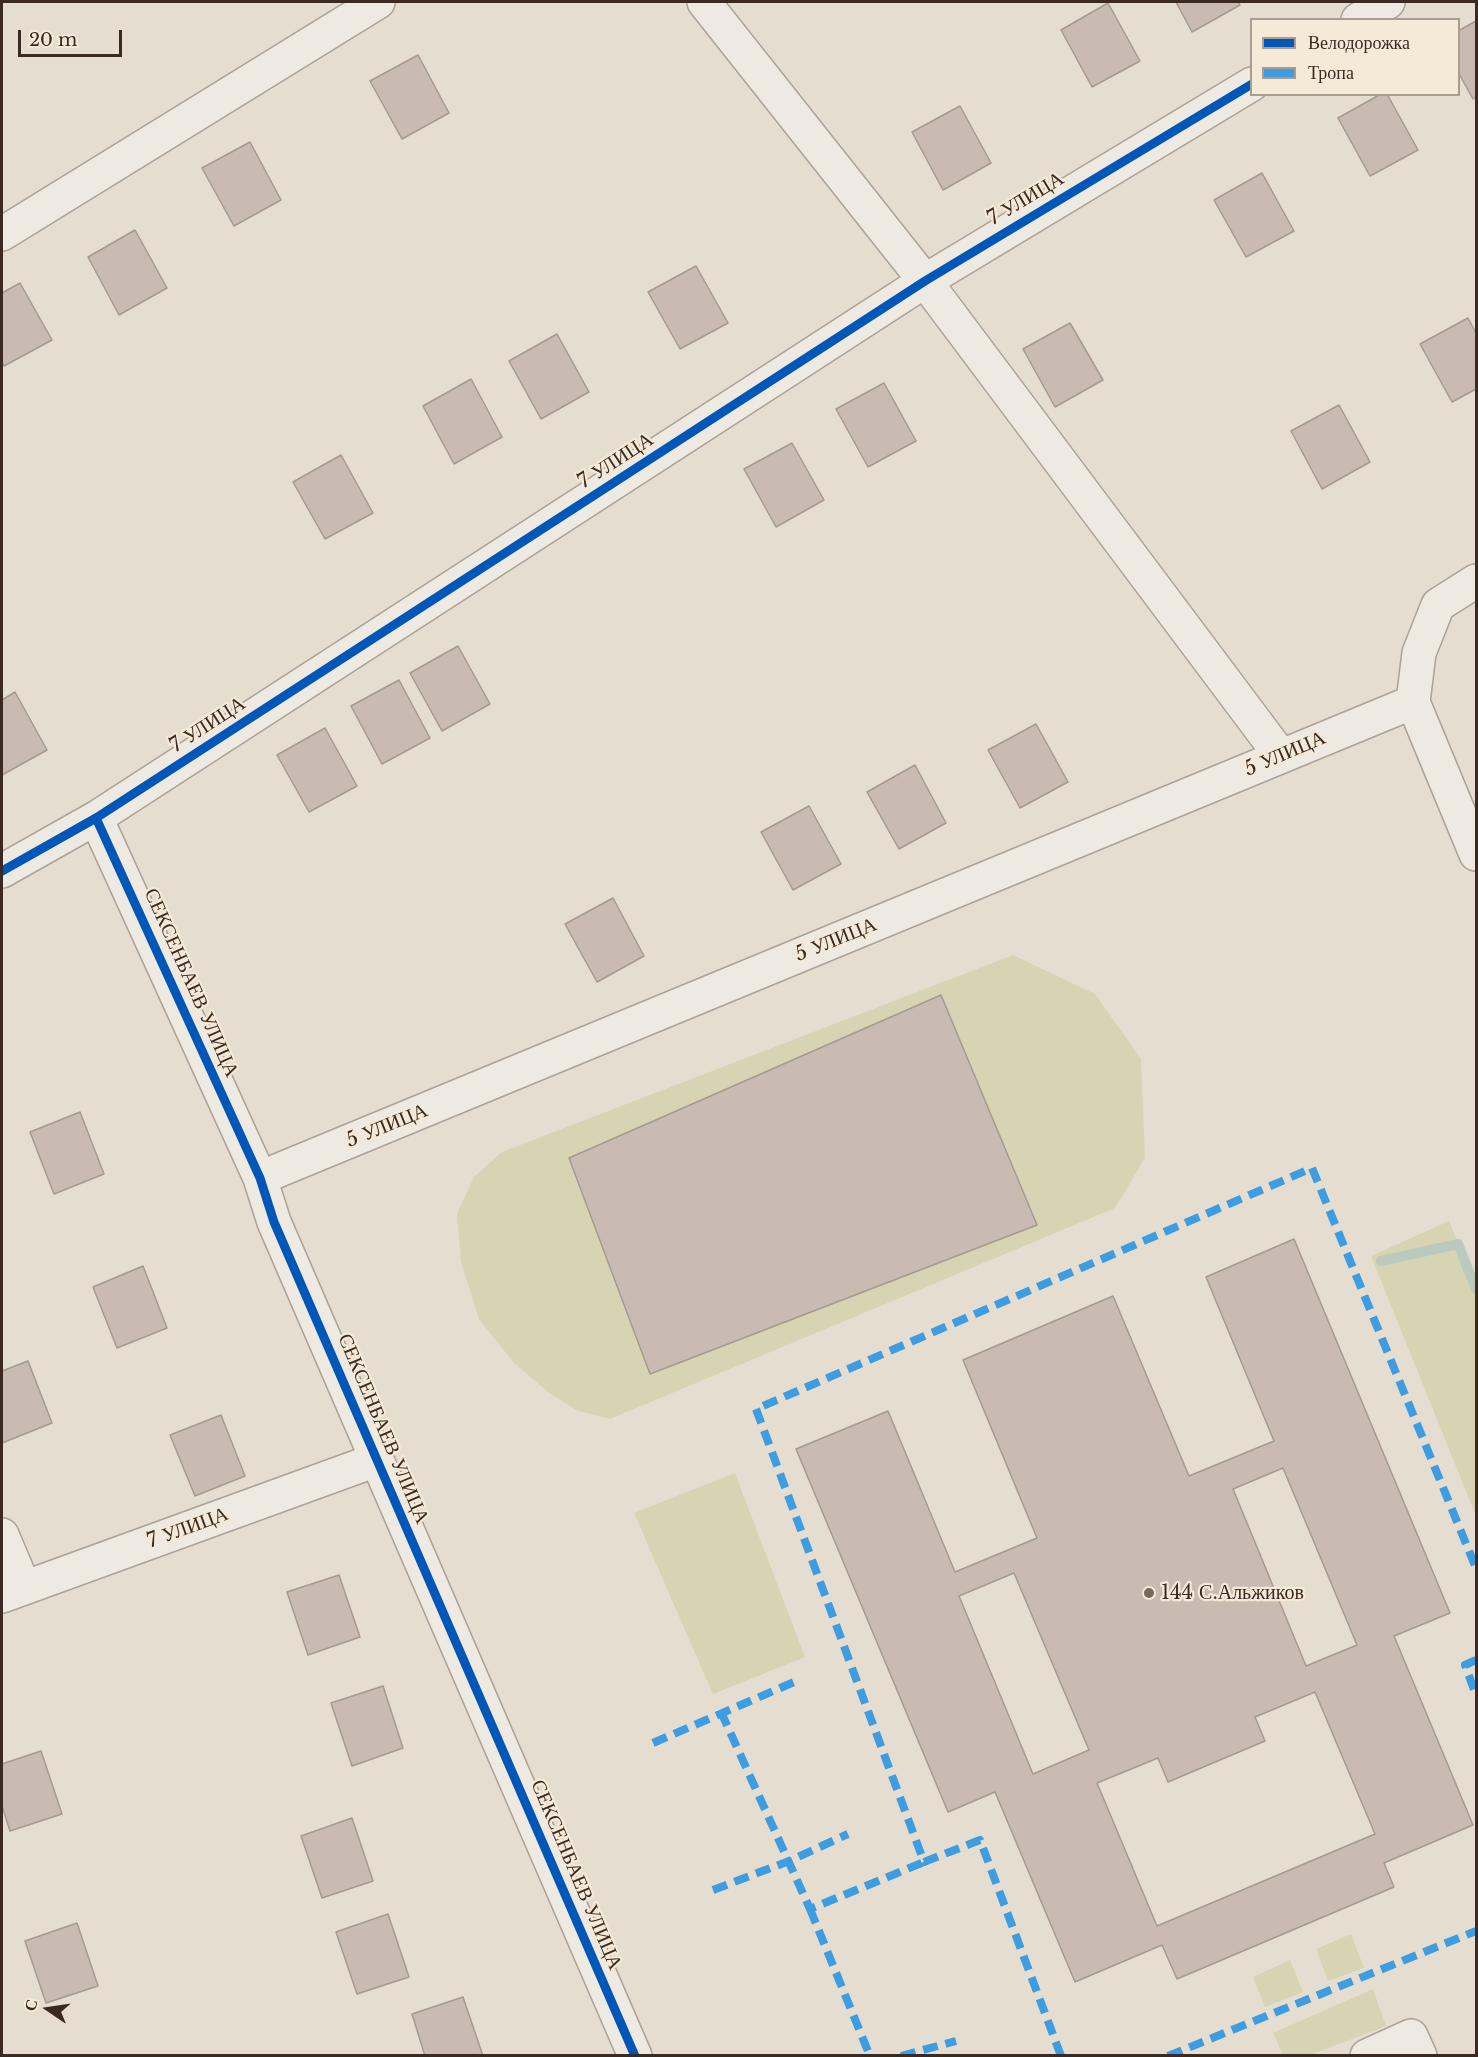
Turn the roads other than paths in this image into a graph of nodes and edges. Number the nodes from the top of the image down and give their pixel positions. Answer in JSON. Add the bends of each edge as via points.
{"nodes":[{"id":1,"x":378,"y":2,"type":"edge"},
{"id":2,"x":704,"y":2,"type":"edge"},
{"id":3,"x":1388,"y":2,"type":"edge"},
{"id":4,"x":1361,"y":18,"type":"edge"},
{"id":5,"x":1250,"y":85,"type":"edge"},
{"id":6,"x":2,"y":234,"type":"edge"},
{"id":7,"x":925,"y":281,"type":"junction"},
{"id":8,"x":1476,"y":581,"type":"edge"},
{"id":9,"x":1413,"y":702,"type":"junction"},
{"id":10,"x":1281,"y":756,"type":"junction"},
{"id":11,"x":96,"y":818,"type":"junction"},
{"id":12,"x":1476,"y":854,"type":"edge"},
{"id":13,"x":2,"y":871,"type":"edge"},
{"id":14,"x":260,"y":1178,"type":"junction"},
{"id":15,"x":376,"y":1460,"type":"junction"},
{"id":16,"x":2,"y":1536,"type":"edge"},
{"id":17,"x":13,"y":1592,"type":"edge"},
{"id":18,"x":635,"y":2055,"type":"edge"},
{"id":19,"x":1367,"y":2055,"type":"edge"},
{"id":20,"x":1420,"y":2055,"type":"edge"}],
"edges":[{"from":1,"to":6,"type":"street"},
{"from":2,"to":7,"type":"street"},
{"from":3,"to":4,"type":"street"},
{"from":5,"to":7,"type":"street","name":"7 УЛИЦА"},
{"from":7,"to":10,"type":"street"},
{"from":7,"to":11,"type":"street","name":"7 УЛИЦА"},
{"from":8,"to":9,"type":"street","via":[[1438,605],[1419,653]]},
{"from":9,"to":10,"type":"street","name":"5 УЛИЦА"},
{"from":9,"to":12,"type":"street"},
{"from":10,"to":14,"type":"street","name":"5 УЛИЦА"},
{"from":11,"to":13,"type":"street","name":"7 УЛИЦА"},
{"from":11,"to":14,"type":"street","name":"СЕКСЕНБАЕВ УЛИЦА"},
{"from":14,"to":15,"type":"street","name":"СЕКСЕНБАЕВ УЛИЦА","via":[[274,1222]]},
{"from":15,"to":17,"type":"street","name":"7 УЛИЦА"},
{"from":15,"to":18,"type":"street","name":"СЕКСЕНБАЕВ УЛИЦА"},
{"from":16,"to":17,"type":"street"},
{"from":19,"to":20,"type":"street","via":[[1411,2036]]}]}
